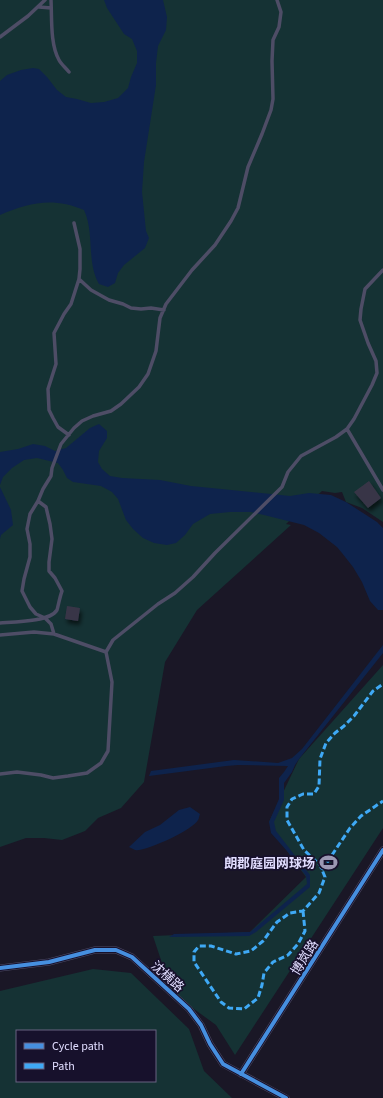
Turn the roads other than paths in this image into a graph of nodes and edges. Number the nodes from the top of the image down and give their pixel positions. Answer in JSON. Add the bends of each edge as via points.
{"nodes":[{"id":1,"x":45,"y":0,"type":"edge"},
{"id":2,"x":51,"y":0,"type":"edge"},
{"id":3,"x":277,"y":0,"type":"edge"},
{"id":4,"x":39,"y":7,"type":"junction"},
{"id":5,"x":51,"y":8,"type":"junction"},
{"id":6,"x":0,"y":37,"type":"edge"},
{"id":7,"x":69,"y":72,"type":"dead end"},
{"id":8,"x":74,"y":222,"type":"dead end"},
{"id":9,"x":383,"y":270,"type":"edge"},
{"id":10,"x":79,"y":279,"type":"junction"},
{"id":11,"x":164,"y":310,"type":"junction"},
{"id":12,"x":347,"y":429,"type":"junction"},
{"id":13,"x":69,"y":435,"type":"junction"},
{"id":14,"x":383,"y":490,"type":"edge"},
{"id":15,"x":38,"y":500,"type":"junction"},
{"id":16,"x":44,"y":618,"type":"junction"},
{"id":17,"x":0,"y":623,"type":"edge"},
{"id":18,"x":54,"y":634,"type":"junction"},
{"id":19,"x":0,"y":635,"type":"edge"},
{"id":20,"x":106,"y":652,"type":"junction"},
{"id":21,"x":0,"y":774,"type":"edge"},
{"id":22,"x":383,"y":850,"type":"edge"},
{"id":23,"x":0,"y":968,"type":"edge"},
{"id":24,"x":241,"y":1074,"type":"junction"},
{"id":25,"x":286,"y":1098,"type":"edge"}],
"edges":[{"from":1,"to":4,"type":"lane"},
{"from":2,"to":5,"type":"lane"},
{"from":3,"to":11,"type":"lane","via":[[281,12],[279,27],[273,40],[271,110],[248,167],[238,208],[215,245],[166,304]]},
{"from":4,"to":5,"type":"lane"},
{"from":4,"to":6,"type":"lane"},
{"from":5,"to":7,"type":"lane","via":[[53,42],[59,61]]},
{"from":8,"to":10,"type":"lane","via":[[80,249]]},
{"from":9,"to":12,"type":"lane","via":[[365,289],[360,320],[376,361],[377,373]]},
{"from":10,"to":11,"type":"lane","via":[[90,290],[109,300],[141,309]]},
{"from":10,"to":13,"type":"lane","via":[[71,304],[54,333],[56,364],[48,389],[49,410],[58,427]]},
{"from":11,"to":13,"type":"lane","via":[[160,318],[156,351],[148,374],[139,387],[110,411],[82,421]]},
{"from":12,"to":14,"type":"lane"},
{"from":12,"to":20,"type":"lane","via":[[301,456],[288,472],[282,488],[193,577],[113,640]]},
{"from":13,"to":15,"type":"lane","via":[[61,444],[51,476]]},
{"from":15,"to":16,"type":"lane","via":[[30,514],[27,529],[30,557],[22,591],[30,607]]},
{"from":15,"to":16,"type":"lane","via":[[46,507],[50,524],[52,539],[49,571],[62,591],[57,610]]},
{"from":16,"to":17,"type":"lane"},
{"from":16,"to":18,"type":"lane","via":[[51,624]]},
{"from":18,"to":19,"type":"lane","via":[[34,632]]},
{"from":18,"to":20,"type":"lane"},
{"from":20,"to":21,"type":"lane","via":[[112,682],[111,713],[108,752],[101,763],[87,773],[53,778],[17,772]]},
{"from":22,"to":24,"type":"street","name":"博岚路"},
{"from":23,"to":24,"type":"street","name":"沈横路","via":[[50,962],[95,950],[116,950],[132,957],[189,1009],[223,1064]]},
{"from":24,"to":25,"type":"street","name":"沈横路"}]}
